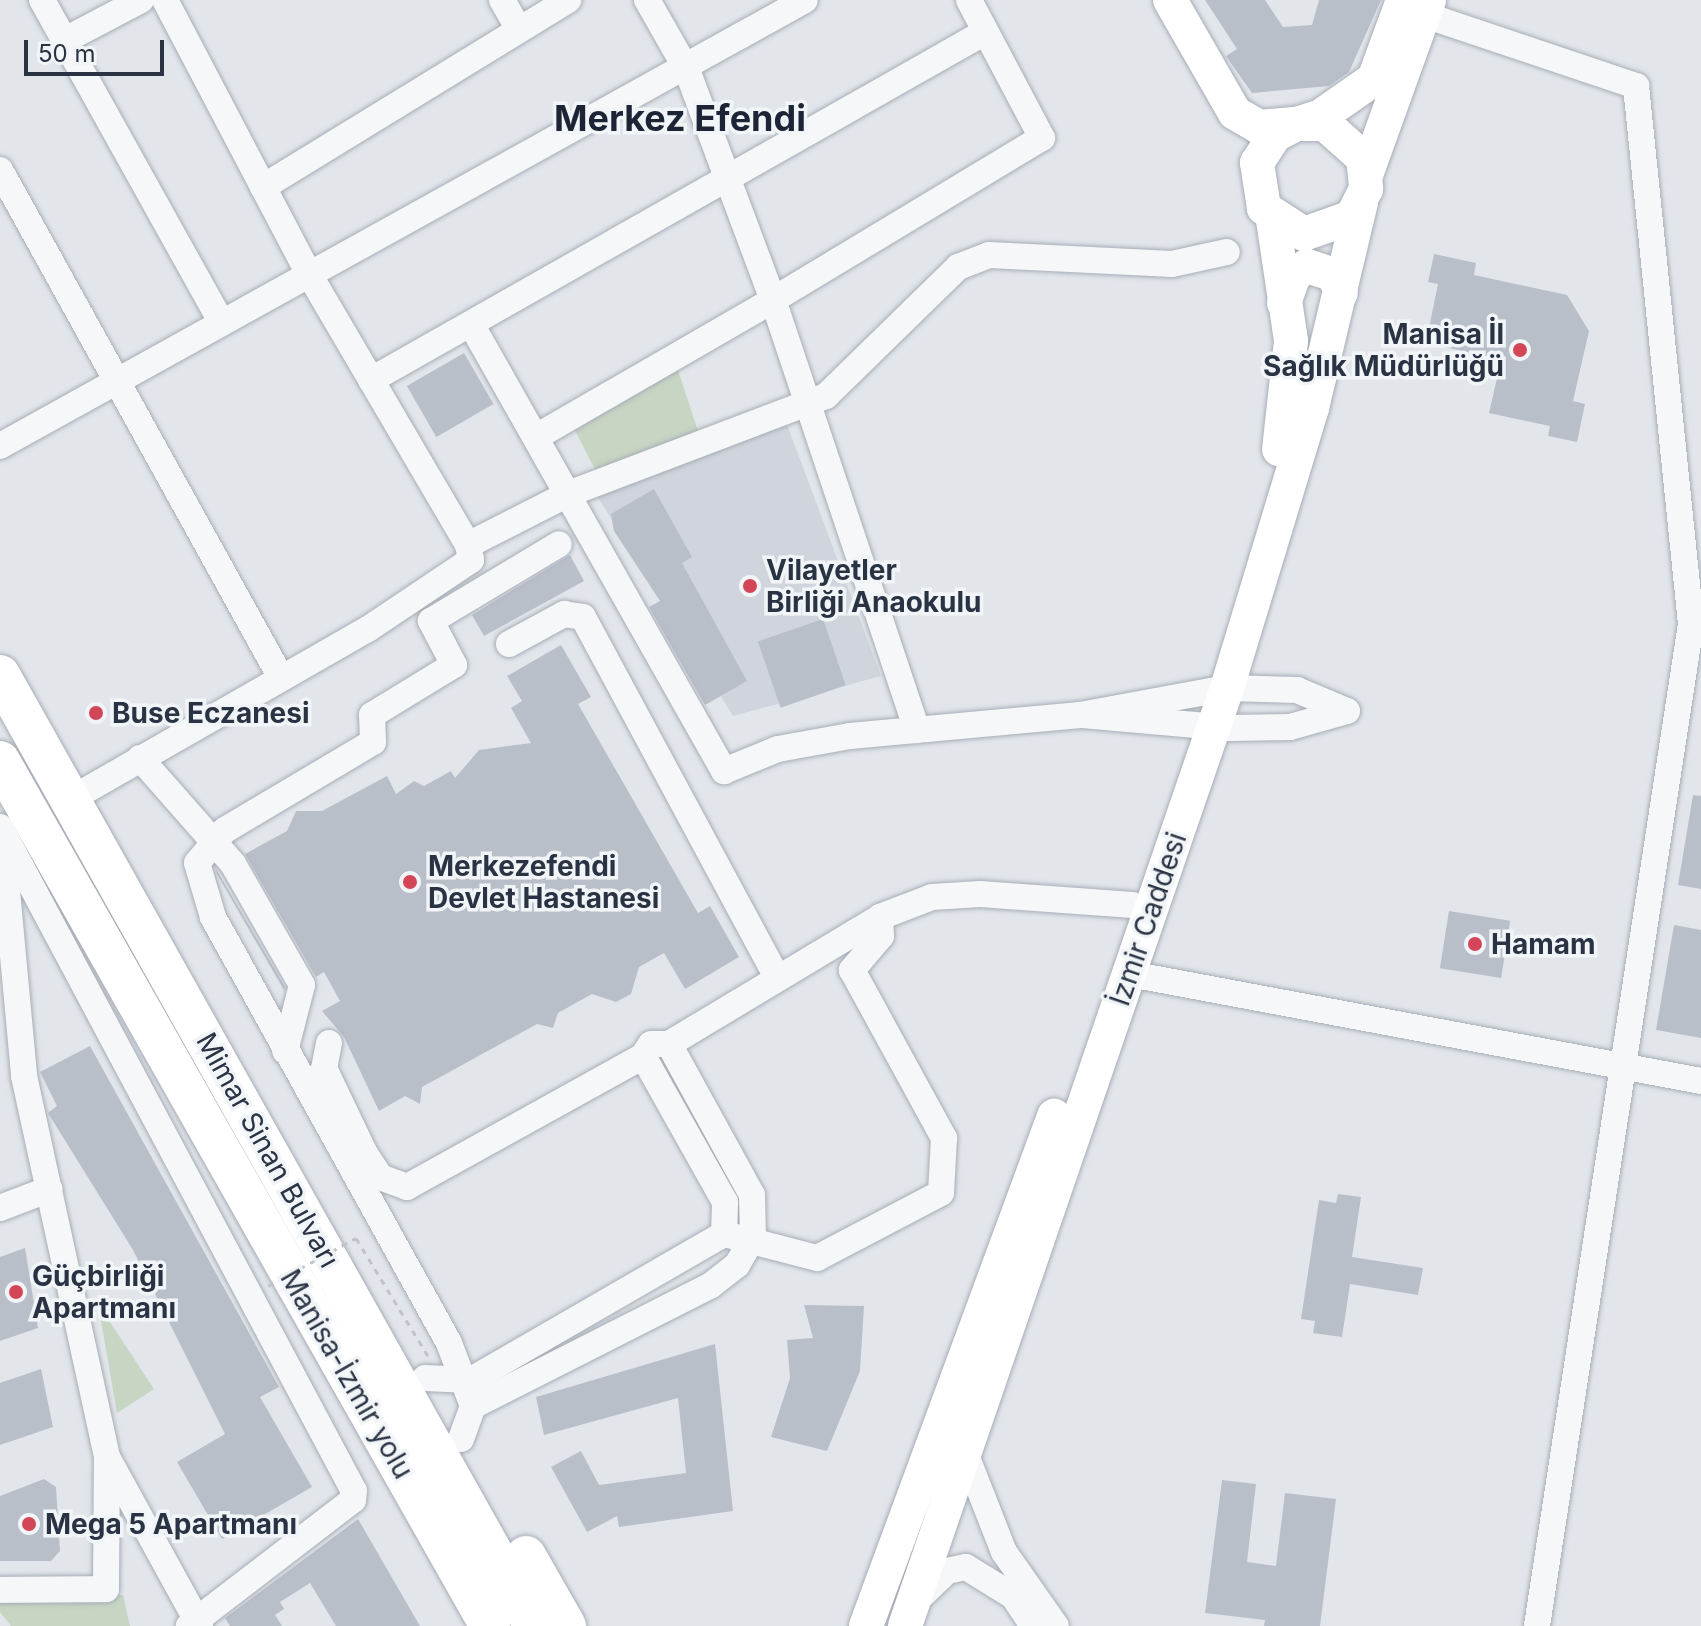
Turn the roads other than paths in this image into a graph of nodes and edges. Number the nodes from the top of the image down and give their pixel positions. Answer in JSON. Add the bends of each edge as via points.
{"nodes":[{"id":1,"x":42,"y":0,"type":"edge"},
{"id":2,"x":141,"y":0,"type":"edge"},
{"id":3,"x":165,"y":0,"type":"edge"},
{"id":4,"x":502,"y":0,"type":"edge"},
{"id":5,"x":568,"y":0,"type":"edge"},
{"id":6,"x":647,"y":0,"type":"edge"},
{"id":7,"x":805,"y":0,"type":"edge"},
{"id":8,"x":969,"y":0,"type":"edge"},
{"id":9,"x":1150,"y":0,"type":"edge"},
{"id":10,"x":1170,"y":0,"type":"edge"},
{"id":11,"x":1419,"y":5,"type":"edge"},
{"id":12,"x":518,"y":28,"type":"junction"},
{"id":13,"x":985,"y":32,"type":"junction"},
{"id":14,"x":65,"y":40,"type":"junction"},
{"id":15,"x":687,"y":70,"type":"junction"},
{"id":16,"x":1297,"y":124,"type":"junction"},
{"id":17,"x":0,"y":170,"type":"edge"},
{"id":18,"x":1255,"y":179,"type":"junction"},
{"id":19,"x":726,"y":180,"type":"junction"},
{"id":20,"x":263,"y":187,"type":"junction"},
{"id":21,"x":1364,"y":189,"type":"junction"},
{"id":22,"x":1273,"y":220,"type":"junction"},
{"id":23,"x":1227,"y":252,"type":"dead end"},
{"id":24,"x":309,"y":274,"type":"junction"},
{"id":25,"x":1341,"y":293,"type":"junction"},
{"id":26,"x":773,"y":300,"type":"junction"},
{"id":27,"x":1284,"y":303,"type":"junction"},
{"id":28,"x":221,"y":322,"type":"junction"},
{"id":29,"x":471,"y":324,"type":"junction"},
{"id":30,"x":117,"y":379,"type":"junction"},
{"id":31,"x":371,"y":380,"type":"junction"},
{"id":32,"x":803,"y":406,"type":"junction"},
{"id":33,"x":536,"y":437,"type":"junction"},
{"id":34,"x":0,"y":446,"type":"edge"},
{"id":35,"x":568,"y":494,"type":"junction"},
{"id":36,"x":559,"y":544,"type":"dead end"},
{"id":37,"x":468,"y":545,"type":"junction"},
{"id":38,"x":509,"y":644,"type":"dead end"},
{"id":39,"x":0,"y":675,"type":"edge"},
{"id":40,"x":280,"y":676,"type":"junction"},
{"id":41,"x":1219,"y":690,"type":"junction"},
{"id":42,"x":1080,"y":715,"type":"junction"},
{"id":43,"x":1207,"y":726,"type":"junction"},
{"id":44,"x":917,"y":730,"type":"junction"},
{"id":45,"x":140,"y":758,"type":"junction"},
{"id":46,"x":0,"y":761,"type":"edge"},
{"id":47,"x":71,"y":799,"type":"junction"},
{"id":48,"x":1,"y":828,"type":"edge"},
{"id":49,"x":209,"y":843,"type":"junction"},
{"id":50,"x":37,"y":896,"type":"junction"},
{"id":51,"x":1142,"y":908,"type":"junction"},
{"id":52,"x":4,"y":916,"type":"edge"},
{"id":53,"x":880,"y":917,"type":"junction"},
{"id":54,"x":1130,"y":974,"type":"junction"},
{"id":55,"x":777,"y":978,"type":"junction"},
{"id":56,"x":329,"y":1043,"type":"dead end"},
{"id":57,"x":669,"y":1044,"type":"junction"},
{"id":58,"x":285,"y":1051,"type":"junction"},
{"id":59,"x":643,"y":1056,"type":"junction"},
{"id":60,"x":1618,"y":1066,"type":"junction"},
{"id":61,"x":230,"y":1081,"type":"junction"},
{"id":62,"x":1701,"y":1081,"type":"edge"},
{"id":63,"x":203,"y":1123,"type":"junction"},
{"id":64,"x":50,"y":1189,"type":"junction"},
{"id":65,"x":0,"y":1208,"type":"edge"},
{"id":66,"x":724,"y":1234,"type":"junction"},
{"id":67,"x":753,"y":1237,"type":"junction"},
{"id":68,"x":426,"y":1367,"type":"junction"},
{"id":69,"x":465,"y":1381,"type":"junction"},
{"id":70,"x":467,"y":1423,"type":"junction"},
{"id":71,"x":963,"y":1443,"type":"junction"},
{"id":72,"x":107,"y":1457,"type":"junction"},
{"id":73,"x":0,"y":1590,"type":"edge"},
{"id":74,"x":908,"y":1616,"type":"edge"},
{"id":75,"x":195,"y":1624,"type":"edge"},
{"id":76,"x":461,"y":1626,"type":"edge"},
{"id":77,"x":490,"y":1626,"type":"edge"},
{"id":78,"x":534,"y":1626,"type":"edge"},
{"id":79,"x":566,"y":1626,"type":"edge"},
{"id":80,"x":866,"y":1626,"type":"edge"},
{"id":81,"x":1033,"y":1626,"type":"edge"},
{"id":82,"x":1056,"y":1626,"type":"edge"},
{"id":83,"x":1537,"y":1626,"type":"edge"}],
"edges":[{"from":1,"to":14,"type":"street"},
{"from":2,"to":14,"type":"street"},
{"from":3,"to":20,"type":"street"},
{"from":4,"to":12,"type":"street"},
{"from":5,"to":12,"type":"street"},
{"from":6,"to":15,"type":"street"},
{"from":7,"to":15,"type":"street"},
{"from":8,"to":13,"type":"street"},
{"from":9,"to":18,"type":"main road"},
{"from":10,"to":16,"type":"main road","via":[[1235,113],[1259,127]]},
{"from":11,"to":16,"type":"main road","via":[[1374,79]]},
{"from":11,"to":21,"type":"main road","name":"İzmir Caddesi"},
{"from":11,"to":60,"type":"street","via":[[1636,86],[1691,624]]},
{"from":12,"to":20,"type":"street"},
{"from":13,"to":19,"type":"street"},
{"from":13,"to":26,"type":"street","via":[[1042,138]]},
{"from":14,"to":28,"type":"street"},
{"from":15,"to":19,"type":"street"},
{"from":15,"to":24,"type":"street"},
{"from":16,"to":18,"type":"main road","via":[[1264,148]]},
{"from":16,"to":21,"type":"main road","via":[[1341,131]]},
{"from":17,"to":30,"type":"street"},
{"from":18,"to":22,"type":"main road"},
{"from":19,"to":26,"type":"street"},
{"from":19,"to":29,"type":"street"},
{"from":20,"to":24,"type":"street"},
{"from":21,"to":22,"type":"main road","via":[[1322,233]]},
{"from":21,"to":25,"type":"main road","name":"İzmir Caddesi"},
{"from":22,"to":27,"type":"main road","name":"İzmir Caddesi"},
{"from":23,"to":32,"type":"street","via":[[1172,264],[989,255],[958,267],[845,379]]},
{"from":24,"to":28,"type":"street"},
{"from":24,"to":31,"type":"street"},
{"from":25,"to":27,"type":"main road","via":[[1334,275],[1307,266],[1294,275]]},
{"from":25,"to":41,"type":"main road","name":"İzmir Caddesi"},
{"from":26,"to":32,"type":"street"},
{"from":26,"to":33,"type":"street"},
{"from":27,"to":41,"type":"main road","name":"İzmir Caddesi","via":[[1291,341],[1287,418]]},
{"from":28,"to":30,"type":"street"},
{"from":29,"to":31,"type":"street"},
{"from":29,"to":33,"type":"street"},
{"from":30,"to":34,"type":"street"},
{"from":30,"to":40,"type":"street"},
{"from":31,"to":37,"type":"street"},
{"from":32,"to":35,"type":"street"},
{"from":32,"to":44,"type":"street"},
{"from":33,"to":35,"type":"street"},
{"from":35,"to":37,"type":"street"},
{"from":35,"to":44,"type":"street","via":[[724,771],[778,749]]},
{"from":36,"to":49,"type":"street","via":[[431,621],[454,665],[372,715],[373,742]]},
{"from":37,"to":40,"type":"street","via":[[471,560],[368,629]]},
{"from":38,"to":55,"type":"street","via":[[564,614],[583,617]]},
{"from":39,"to":47,"type":"highway","name":"Mimar Sinan Bulvarı"},
{"from":40,"to":45,"type":"street"},
{"from":41,"to":42,"type":"street"},
{"from":41,"to":43,"type":"main road","name":"İzmir Caddesi"},
{"from":41,"to":43,"type":"street","via":[[1297,690],[1347,711],[1290,727]]},
{"from":42,"to":43,"type":"street"},
{"from":42,"to":44,"type":"street"},
{"from":43,"to":51,"type":"main road","name":"İzmir Caddesi"},
{"from":45,"to":47,"type":"street"},
{"from":45,"to":49,"type":"street","via":[[180,796]]},
{"from":46,"to":63,"type":"highway","name":"Mimar Sinan Bulvarı"},
{"from":47,"to":61,"type":"highway","name":"Mimar Sinan Bulvarı"},
{"from":48,"to":50,"type":"street"},
{"from":48,"to":52,"type":"street"},
{"from":49,"to":58,"type":"street","via":[[197,863],[199,889]]},
{"from":49,"to":58,"type":"street","via":[[233,864],[302,985]]},
{"from":50,"to":52,"type":"street","via":[[22,897]]},
{"from":50,"to":75,"type":"street","via":[[354,1491],[353,1500]]},
{"from":51,"to":53,"type":"street","via":[[980,894],[932,897]]},
{"from":51,"to":54,"type":"main road","name":"İzmir Caddesi"},
{"from":51,"to":80,"type":"main road","name":"İzmir Caddesi"},
{"from":52,"to":64,"type":"street","via":[[24,1076]]},
{"from":53,"to":55,"type":"street"},
{"from":53,"to":67,"type":"street","via":[[881,936],[852,970],[944,1138],[941,1193],[817,1258]]},
{"from":54,"to":60,"type":"street"},
{"from":54,"to":71,"type":"main road","name":"İzmir Caddesi"},
{"from":55,"to":57,"type":"street"},
{"from":56,"to":59,"type":"street","via":[[324,1068],[364,1152],[380,1177],[407,1187]]},
{"from":57,"to":59,"type":"street","via":[[651,1044]]},
{"from":57,"to":67,"type":"street","via":[[752,1195]]},
{"from":58,"to":69,"type":"street"},
{"from":59,"to":66,"type":"street","via":[[725,1202]]},
{"from":60,"to":62,"type":"street"},
{"from":60,"to":83,"type":"street","via":[[1562,1496]]},
{"from":61,"to":68,"type":"highway"},
{"from":61,"to":78,"type":"highway","name":"Mimar Sinan Bulvarı"},
{"from":63,"to":76,"type":"highway","via":[[380,1481]]},
{"from":63,"to":77,"type":"highway","name":"Manisa-İzmir yolu"},
{"from":64,"to":65,"type":"street"},
{"from":64,"to":72,"type":"street"},
{"from":66,"to":67,"type":"street"},
{"from":66,"to":69,"type":"street"},
{"from":67,"to":70,"type":"street","via":[[737,1265],[710,1286]]},
{"from":68,"to":69,"type":"street"},
{"from":68,"to":70,"type":"highway"},
{"from":69,"to":70,"type":"street"},
{"from":70,"to":79,"type":"highway"},
{"from":71,"to":74,"type":"main road","name":"İzmir Caddesi"},
{"from":71,"to":82,"type":"street","via":[[969,1476],[1004,1552]]},
{"from":72,"to":73,"type":"street","via":[[106,1589]]},
{"from":72,"to":75,"type":"street"},
{"from":74,"to":81,"type":"street","via":[[947,1571],[966,1567],[1013,1596]]}]}
